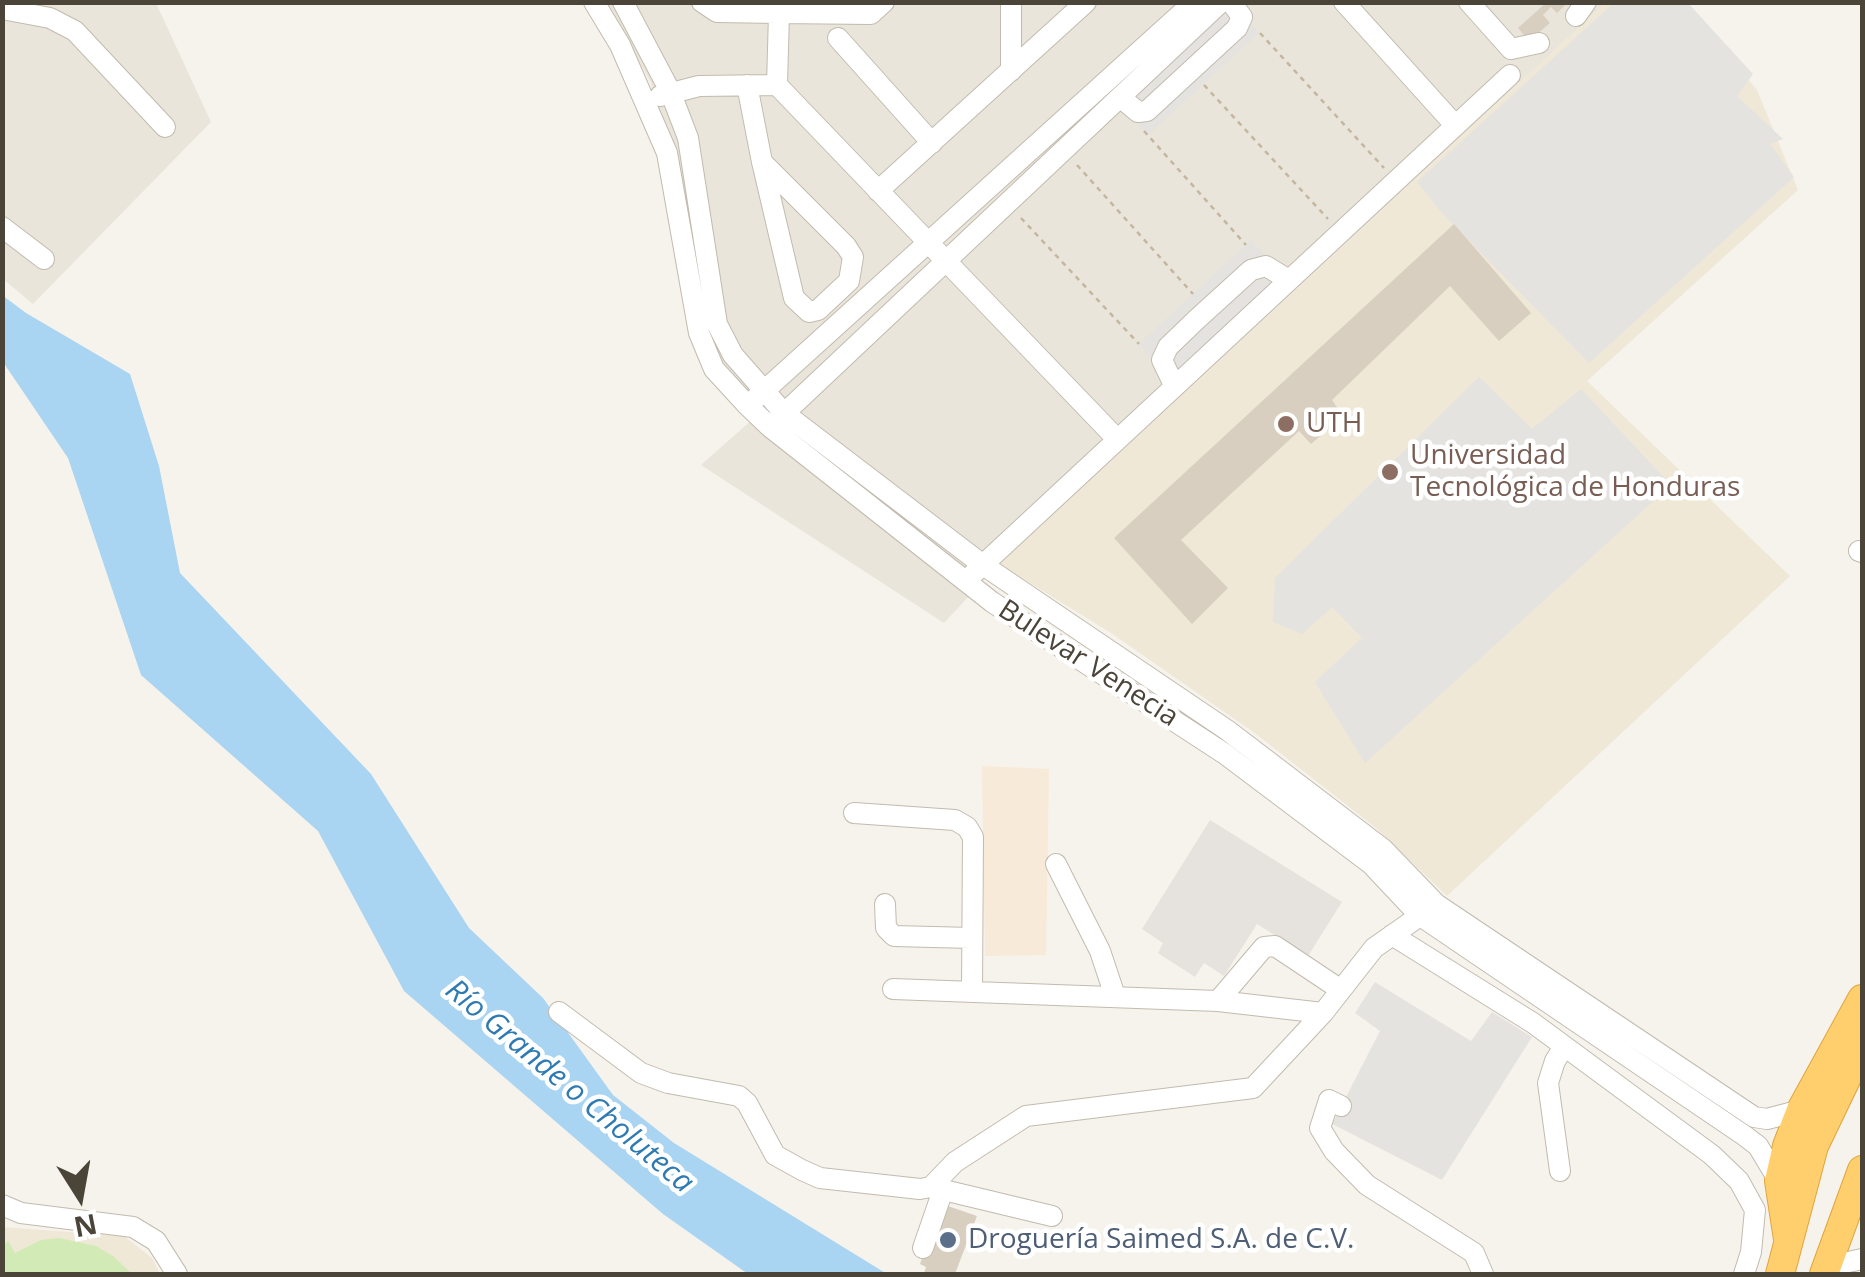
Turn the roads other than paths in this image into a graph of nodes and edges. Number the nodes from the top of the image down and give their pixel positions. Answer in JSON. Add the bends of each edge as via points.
{"nodes":[{"id":1,"x":594,"y":2,"type":"edge"},
{"id":2,"x":623,"y":2,"type":"edge"},
{"id":3,"x":702,"y":2,"type":"edge"},
{"id":4,"x":884,"y":2,"type":"edge"},
{"id":5,"x":1010,"y":2,"type":"edge"},
{"id":6,"x":1086,"y":2,"type":"edge"},
{"id":7,"x":1194,"y":2,"type":"edge"},
{"id":8,"x":1221,"y":2,"type":"edge"},
{"id":9,"x":1231,"y":2,"type":"edge"},
{"id":10,"x":1344,"y":2,"type":"edge"},
{"id":11,"x":1469,"y":2,"type":"edge"},
{"id":12,"x":778,"y":8,"type":"edge"},
{"id":13,"x":2,"y":9,"type":"edge"},
{"id":14,"x":838,"y":38,"type":"dead end"},
{"id":15,"x":1539,"y":43,"type":"dead end"},
{"id":16,"x":1011,"y":71,"type":"junction"},
{"id":17,"x":1510,"y":75,"type":"dead end"},
{"id":18,"x":747,"y":86,"type":"junction"},
{"id":19,"x":776,"y":86,"type":"junction"},
{"id":20,"x":670,"y":91,"type":"junction"},
{"id":21,"x":1118,"y":99,"type":"junction"},
{"id":22,"x":648,"y":104,"type":"junction"},
{"id":23,"x":1454,"y":124,"type":"junction"},
{"id":24,"x":165,"y":127,"type":"dead end"},
{"id":25,"x":932,"y":143,"type":"junction"},
{"id":26,"x":762,"y":162,"type":"junction"},
{"id":27,"x":878,"y":191,"type":"junction"},
{"id":28,"x":2,"y":227,"type":"edge"},
{"id":29,"x":926,"y":242,"type":"junction"},
{"id":30,"x":44,"y":259,"type":"dead end"},
{"id":31,"x":946,"y":260,"type":"junction"},
{"id":32,"x":1287,"y":280,"type":"junction"},
{"id":33,"x":1174,"y":385,"type":"junction"},
{"id":34,"x":755,"y":399,"type":"junction"},
{"id":35,"x":777,"y":420,"type":"junction"},
{"id":36,"x":1116,"y":438,"type":"junction"},
{"id":37,"x":982,"y":565,"type":"junction"},
{"id":38,"x":965,"y":582,"type":"junction"},
{"id":39,"x":1172,"y":718,"type":"junction"},
{"id":40,"x":1226,"y":730,"type":"junction"},
{"id":41,"x":854,"y":813,"type":"dead end"},
{"id":42,"x":1056,"y":864,"type":"dead end"},
{"id":43,"x":885,"y":904,"type":"dead end"},
{"id":44,"x":1428,"y":909,"type":"junction"},
{"id":45,"x":1392,"y":935,"type":"junction"},
{"id":46,"x":972,"y":938,"type":"junction"},
{"id":47,"x":893,"y":989,"type":"dead end"},
{"id":48,"x":972,"y":990,"type":"junction"},
{"id":49,"x":1341,"y":990,"type":"junction"},
{"id":50,"x":1114,"y":996,"type":"junction"},
{"id":51,"x":1862,"y":999,"type":"edge"},
{"id":52,"x":1218,"y":1001,"type":"junction"},
{"id":53,"x":559,"y":1012,"type":"dead end"},
{"id":54,"x":1322,"y":1013,"type":"junction"},
{"id":55,"x":1564,"y":1046,"type":"junction"},
{"id":56,"x":1862,"y":1046,"type":"edge"},
{"id":57,"x":1342,"y":1106,"type":"dead end"},
{"id":58,"x":1801,"y":1110,"type":"junction"},
{"id":59,"x":1767,"y":1119,"type":"junction"},
{"id":60,"x":1758,"y":1146,"type":"junction"},
{"id":61,"x":1560,"y":1170,"type":"dead end"},
{"id":62,"x":1862,"y":1170,"type":"edge"},
{"id":63,"x":1779,"y":1181,"type":"junction"},
{"id":64,"x":937,"y":1188,"type":"junction"},
{"id":65,"x":2,"y":1205,"type":"edge"},
{"id":66,"x":1754,"y":1210,"type":"junction"},
{"id":67,"x":1052,"y":1216,"type":"dead end"},
{"id":68,"x":1854,"y":1221,"type":"edge"},
{"id":69,"x":1788,"y":1241,"type":"junction"},
{"id":70,"x":924,"y":1248,"type":"dead end"},
{"id":71,"x":1862,"y":1258,"type":"edge"},
{"id":72,"x":1825,"y":1271,"type":"edge"},
{"id":73,"x":175,"y":1272,"type":"edge"},
{"id":74,"x":1484,"y":1274,"type":"edge"},
{"id":75,"x":1744,"y":1274,"type":"edge"},
{"id":76,"x":1780,"y":1274,"type":"edge"}],
"edges":[{"from":1,"to":22,"type":"street","name":"Bulevar Venecia"},
{"from":2,"to":20,"type":"street","name":"Bulevar Venecia"},
{"from":3,"to":12,"type":"street","via":[[718,12]]},
{"from":4,"to":12,"type":"street","via":[[871,14]]},
{"from":5,"to":16,"type":"street"},
{"from":6,"to":16,"type":"street"},
{"from":7,"to":29,"type":"street"},
{"from":8,"to":21,"type":"street"},
{"from":9,"to":21,"type":"street","via":[[1242,17],[1238,28],[1147,111]]},
{"from":10,"to":23,"type":"street"},
{"from":11,"to":15,"type":"street","via":[[1510,49]]},
{"from":12,"to":19,"type":"street"},
{"from":13,"to":24,"type":"street","via":[[50,18],[76,31]]},
{"from":14,"to":25,"type":"street"},
{"from":16,"to":25,"type":"street"},
{"from":17,"to":23,"type":"street"},
{"from":18,"to":19,"type":"street"},
{"from":18,"to":20,"type":"street"},
{"from":18,"to":26,"type":"street"},
{"from":19,"to":27,"type":"street"},
{"from":20,"to":22,"type":"street"},
{"from":20,"to":34,"type":"street","name":"Bulevar Venecia","via":[[688,138],[717,324]]},
{"from":21,"to":31,"type":"street"},
{"from":22,"to":34,"type":"street","name":"Bulevar Venecia","via":[[667,153],[699,333],[714,368]]},
{"from":23,"to":32,"type":"street"},
{"from":25,"to":27,"type":"street"},
{"from":26,"to":26,"type":"street","via":[[852,257],[850,281],[818,310],[809,312],[794,298]]},
{"from":27,"to":29,"type":"street"},
{"from":28,"to":30,"type":"street"},
{"from":29,"to":31,"type":"street"},
{"from":29,"to":34,"type":"street"},
{"from":31,"to":35,"type":"street"},
{"from":31,"to":36,"type":"street"},
{"from":32,"to":33,"type":"street"},
{"from":32,"to":33,"type":"street","via":[[1266,266],[1251,270],[1196,320],[1162,360]]},
{"from":33,"to":36,"type":"street"},
{"from":34,"to":35,"type":"street","name":"Bulevar Venecia"},
{"from":35,"to":37,"type":"street","name":"Bulevar Venecia"},
{"from":35,"to":38,"type":"street","name":"Bulevar Venecia"},
{"from":36,"to":37,"type":"street"},
{"from":37,"to":38,"type":"street"},
{"from":37,"to":40,"type":"street","name":"Bulevar Venecia"},
{"from":38,"to":39,"type":"street","name":"Bulevar Venecia"},
{"from":39,"to":40,"type":"street","via":[[1186,715],[1209,732]]},
{"from":39,"to":44,"type":"street","name":"Bulevar Venecia"},
{"from":40,"to":44,"type":"street","name":"Bulevar Venecia","via":[[1384,850]]},
{"from":41,"to":46,"type":"street","via":[[955,820],[967,827],[973,837]]},
{"from":42,"to":50,"type":"street","via":[[1100,951]]},
{"from":43,"to":46,"type":"street","via":[[886,928],[894,936]]},
{"from":44,"to":45,"type":"street"},
{"from":44,"to":59,"type":"street","name":"Bulevar Venecia","via":[[1754,1117]]},
{"from":44,"to":60,"type":"street","name":"Bulevar Venecia"},
{"from":45,"to":49,"type":"street"},
{"from":45,"to":55,"type":"street"},
{"from":46,"to":48,"type":"street"},
{"from":47,"to":48,"type":"street"},
{"from":48,"to":50,"type":"street"},
{"from":49,"to":52,"type":"street","via":[[1275,946],[1264,947]]},
{"from":49,"to":54,"type":"street"},
{"from":50,"to":52,"type":"street"},
{"from":51,"to":58,"type":"highway"},
{"from":52,"to":54,"type":"street"},
{"from":53,"to":64,"type":"street","via":[[641,1073],[739,1096],[774,1155],[802,1170],[820,1178]]},
{"from":54,"to":64,"type":"street","via":[[1253,1088],[1026,1116],[955,1162]]},
{"from":55,"to":61,"type":"street","via":[[1548,1083]]},
{"from":55,"to":66,"type":"street","via":[[1712,1155],[1739,1182]]},
{"from":56,"to":69,"type":"highway","via":[[1814,1146]]},
{"from":57,"to":74,"type":"street","via":[[1329,1100],[1320,1128],[1334,1150],[1367,1185],[1474,1253]]},
{"from":58,"to":59,"type":"street"},
{"from":58,"to":63,"type":"highway"},
{"from":59,"to":60,"type":"street"},
{"from":60,"to":63,"type":"street","name":"Bulevar Venecia"},
{"from":62,"to":68,"type":"highway"},
{"from":63,"to":69,"type":"highway"},
{"from":64,"to":67,"type":"street"},
{"from":64,"to":70,"type":"street"},
{"from":65,"to":73,"type":"street","via":[[132,1227],[156,1241]]},
{"from":66,"to":69,"type":"street"},
{"from":66,"to":75,"type":"street"},
{"from":68,"to":72,"type":"highway"},
{"from":69,"to":76,"type":"highway"},
{"from":71,"to":72,"type":"street"}]}
